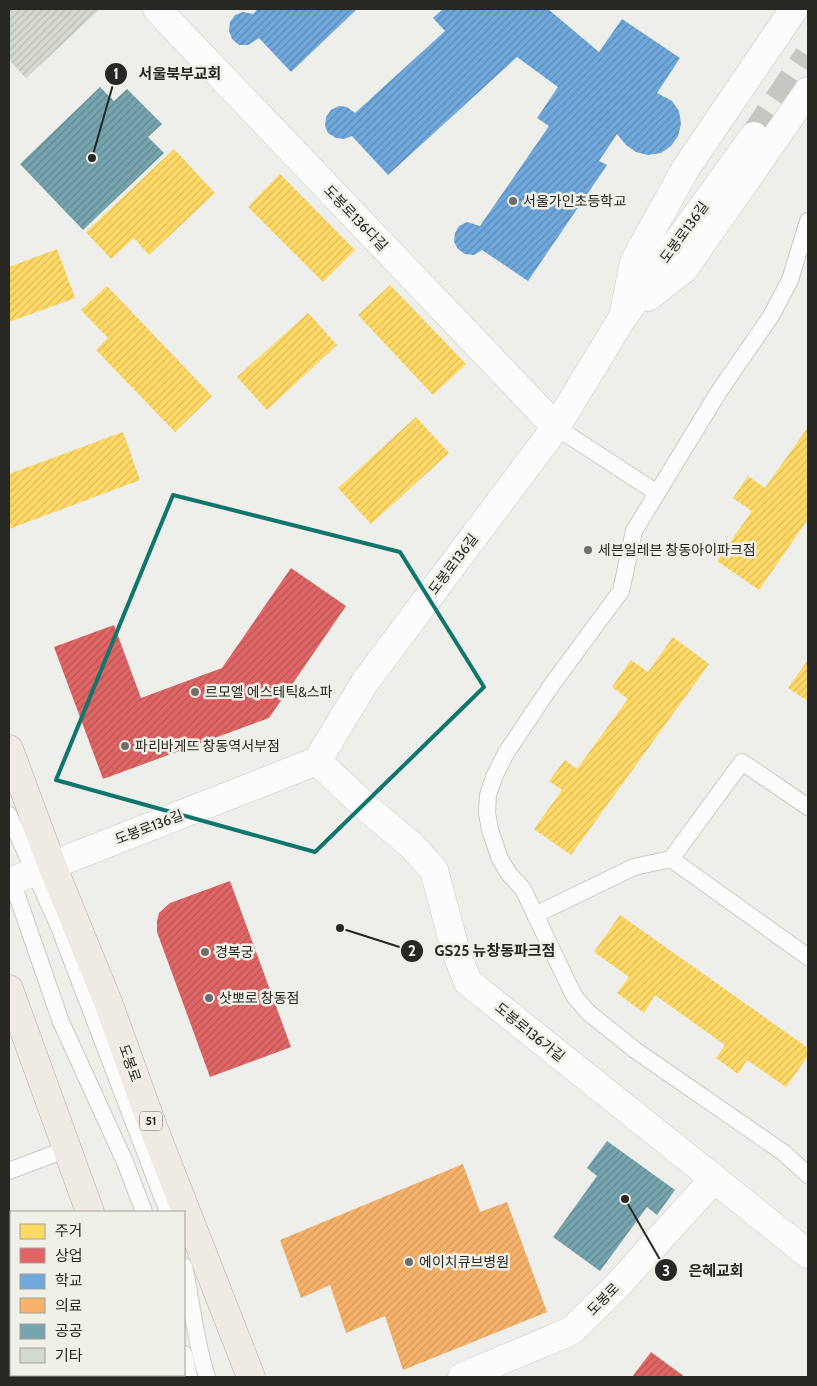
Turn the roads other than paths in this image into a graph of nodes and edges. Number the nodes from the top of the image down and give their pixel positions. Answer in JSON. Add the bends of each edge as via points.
{"nodes":[{"id":1,"x":157,"y":9,"type":"edge"},
{"id":2,"x":794,"y":9,"type":"edge"},
{"id":3,"x":808,"y":91,"type":"edge"},
{"id":4,"x":754,"y":136,"type":"tunnel mouth"},
{"id":5,"x":808,"y":221,"type":"edge"},
{"id":6,"x":623,"y":317,"type":"junction"},
{"id":7,"x":556,"y":427,"type":"junction"},
{"id":8,"x":657,"y":493,"type":"junction"},
{"id":9,"x":9,"y":749,"type":"edge"},
{"id":10,"x":317,"y":762,"type":"junction"},
{"id":11,"x":808,"y":807,"type":"edge"},
{"id":12,"x":9,"y":815,"type":"edge"},
{"id":13,"x":671,"y":859,"type":"junction"},
{"id":14,"x":23,"y":874,"type":"edge"},
{"id":15,"x":535,"y":915,"type":"junction"},
{"id":16,"x":808,"y":957,"type":"edge"},
{"id":17,"x":9,"y":989,"type":"edge"},
{"id":18,"x":67,"y":1149,"type":"junction"},
{"id":19,"x":9,"y":1171,"type":"edge"},
{"id":20,"x":808,"y":1175,"type":"edge"},
{"id":21,"x":714,"y":1180,"type":"junction"},
{"id":22,"x":90,"y":1211,"type":"edge"},
{"id":23,"x":144,"y":1211,"type":"edge"},
{"id":24,"x":168,"y":1211,"type":"edge"},
{"id":25,"x":808,"y":1254,"type":"edge"},
{"id":26,"x":185,"y":1270,"type":"edge"},
{"id":27,"x":185,"y":1359,"type":"edge"},
{"id":28,"x":189,"y":1377,"type":"edge"},
{"id":29,"x":207,"y":1377,"type":"edge"},
{"id":30,"x":251,"y":1377,"type":"edge"},
{"id":31,"x":462,"y":1377,"type":"edge"}],
"edges":[{"from":1,"to":7,"type":"street","name":"도봉로136다길"},
{"from":2,"to":6,"type":"street","via":[[672,193],[634,262]]},
{"from":3,"to":6,"type":"street","via":[[684,270]]},
{"from":4,"to":6,"type":"street","name":"도봉로136길"},
{"from":5,"to":8,"type":"lane","via":[[790,280],[771,316],[718,393]]},
{"from":6,"to":7,"type":"street","name":"도봉로136길"},
{"from":7,"to":8,"type":"lane"},
{"from":7,"to":10,"type":"street","name":"도봉로136길","via":[[365,682]]},
{"from":8,"to":15,"type":"lane","via":[[634,530],[621,592],[506,752],[488,795],[490,830],[500,859],[523,889]]},
{"from":9,"to":14,"type":"main road","name":"도봉로","number":"51"},
{"from":10,"to":14,"type":"street","name":"도봉로136길"},
{"from":10,"to":21,"type":"street","name":"도봉로136가길","via":[[410,844],[434,870],[456,952],[468,982]]},
{"from":11,"to":13,"type":"lane","via":[[742,762]]},
{"from":12,"to":14,"type":"lane"},
{"from":13,"to":15,"type":"lane","via":[[634,867]]},
{"from":13,"to":16,"type":"lane"},
{"from":14,"to":23,"type":"lane","via":[[61,1022]]},
{"from":14,"to":24,"type":"lane","via":[[59,928]]},
{"from":14,"to":30,"type":"main road","name":"도봉로","number":"51","via":[[108,1002]]},
{"from":15,"to":20,"type":"lane","via":[[574,996],[588,1012],[635,1050],[784,1153]]},
{"from":17,"to":18,"type":"main road"},
{"from":18,"to":19,"type":"lane"},
{"from":18,"to":22,"type":"main road"},
{"from":21,"to":25,"type":"street","name":"도봉로136가길"},
{"from":21,"to":31,"type":"street","name":"도봉로","via":[[571,1331]]},
{"from":26,"to":29,"type":"lane","via":[[196,1338]]},
{"from":27,"to":28,"type":"lane"}]}
